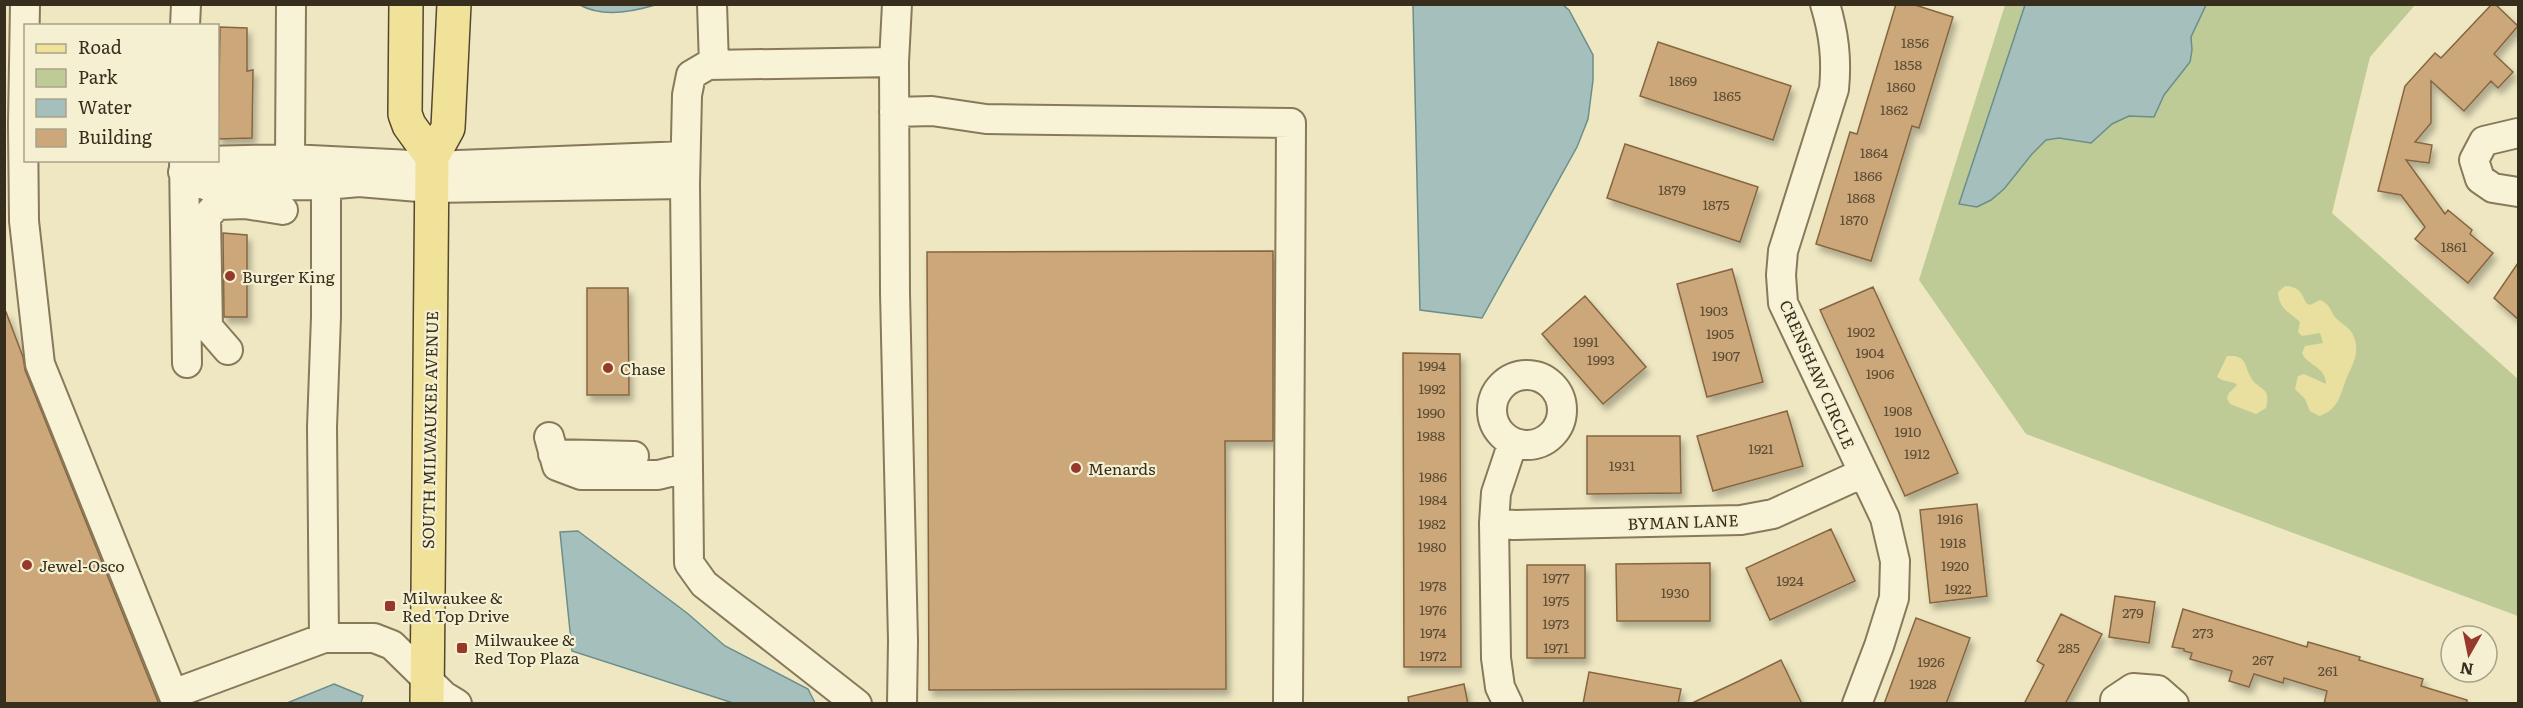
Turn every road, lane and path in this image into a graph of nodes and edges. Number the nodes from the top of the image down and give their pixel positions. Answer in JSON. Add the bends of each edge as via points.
{"nodes":[{"id":1,"x":25,"y":4,"type":"edge"},
{"id":2,"x":186,"y":4,"type":"edge"},
{"id":3,"x":291,"y":4,"type":"edge"},
{"id":4,"x":406,"y":4,"type":"edge"},
{"id":5,"x":454,"y":4,"type":"edge"},
{"id":6,"x":712,"y":4,"type":"edge"},
{"id":7,"x":897,"y":4,"type":"edge"},
{"id":8,"x":1825,"y":4,"type":"edge"},
{"id":9,"x":25,"y":24,"type":"edge"},
{"id":10,"x":185,"y":24,"type":"edge"},
{"id":11,"x":894,"y":63,"type":"junction"},
{"id":12,"x":24,"y":64,"type":"edge"},
{"id":13,"x":714,"y":65,"type":"junction"},
{"id":14,"x":894,"y":112,"type":"junction"},
{"id":15,"x":2518,"y":133,"type":"edge"},
{"id":16,"x":685,"y":156,"type":"junction"},
{"id":17,"x":290,"y":159,"type":"junction"},
{"id":18,"x":219,"y":161,"type":"edge"},
{"id":19,"x":201,"y":162,"type":"edge"},
{"id":20,"x":184,"y":166,"type":"edge"},
{"id":21,"x":432,"y":170,"type":"junction"},
{"id":22,"x":685,"y":184,"type":"junction"},
{"id":23,"x":326,"y":185,"type":"junction"},
{"id":24,"x":2518,"y":192,"type":"edge"},
{"id":25,"x":283,"y":210,"type":"dead end"},
{"id":26,"x":228,"y":350,"type":"dead end"},
{"id":27,"x":187,"y":363,"type":"dead end"},
{"id":28,"x":1513,"y":442,"type":"dead end"},
{"id":29,"x":553,"y":452,"type":"dead end"},
{"id":30,"x":687,"y":468,"type":"junction"},
{"id":31,"x":1863,"y":472,"type":"junction"},
{"id":32,"x":1494,"y":523,"type":"junction"},
{"id":33,"x":324,"y":638,"type":"junction"},
{"id":34,"x":426,"y":691,"type":"edge"},
{"id":35,"x":175,"y":699,"type":"edge"},
{"id":36,"x":457,"y":704,"type":"edge"},
{"id":37,"x":857,"y":704,"type":"edge"},
{"id":38,"x":902,"y":704,"type":"edge"},
{"id":39,"x":1288,"y":704,"type":"edge"},
{"id":40,"x":1508,"y":704,"type":"edge"},
{"id":41,"x":1857,"y":704,"type":"edge"},
{"id":42,"x":2115,"y":704,"type":"edge"},
{"id":43,"x":2174,"y":704,"type":"edge"}],
"edges":[{"from":1,"to":9,"type":"street"},
{"from":2,"to":10,"type":"street"},
{"from":3,"to":17,"type":"street"},
{"from":4,"to":21,"type":"main road","via":[[405,114]]},
{"from":5,"to":21,"type":"main road","name":"SOUTH MILWAUKEE AVENUE","via":[[448,128]]},
{"from":6,"to":13,"type":"street"},
{"from":7,"to":11,"type":"street"},
{"from":8,"to":31,"type":"street","name":"CRENSHAW CIRCLE","via":[[1834,34],[1834,89],[1783,251],[1782,301]]},
{"from":11,"to":13,"type":"street"},
{"from":11,"to":14,"type":"street"},
{"from":12,"to":35,"type":"street","via":[[24,221],[40,364]]},
{"from":13,"to":16,"type":"street","via":[[691,75]]},
{"from":14,"to":38,"type":"street"},
{"from":14,"to":39,"type":"street","via":[[932,111],[986,119],[1291,123]]},
{"from":15,"to":24,"type":"street","via":[[2484,141],[2475,160],[2480,179],[2493,188]]},
{"from":16,"to":21,"type":"street"},
{"from":16,"to":22,"type":"street"},
{"from":17,"to":18,"type":"street"},
{"from":17,"to":21,"type":"street"},
{"from":19,"to":20,"type":"street"},
{"from":20,"to":23,"type":"street","via":[[207,186]]},
{"from":20,"to":27,"type":"street"},
{"from":21,"to":22,"type":"street"},
{"from":21,"to":23,"type":"street"},
{"from":21,"to":34,"type":"main road","name":"SOUTH MILWAUKEE AVENUE"},
{"from":22,"to":30,"type":"street"},
{"from":23,"to":33,"type":"street"},
{"from":25,"to":26,"type":"street","via":[[245,204],[217,205],[206,217],[208,327]]},
{"from":28,"to":32,"type":"street","via":[[1496,493]]},
{"from":29,"to":30,"type":"street","via":[[581,475],[658,475]]},
{"from":30,"to":37,"type":"street","via":[[689,563],[704,584]]},
{"from":31,"to":32,"type":"street","name":"BYMAN LANE","via":[[1773,514],[1741,520]]},
{"from":31,"to":41,"type":"street","name":"CRENSHAW CIRCLE","via":[[1885,518],[1895,561],[1894,598]]},
{"from":32,"to":40,"type":"street","via":[[1496,658],[1500,687]]},
{"from":33,"to":34,"type":"street","via":[[374,638],[392,645]]},
{"from":33,"to":35,"type":"street"},
{"from":34,"to":36,"type":"street"},
{"from":42,"to":43,"type":"street","via":[[2133,688],[2158,690]]}]}
